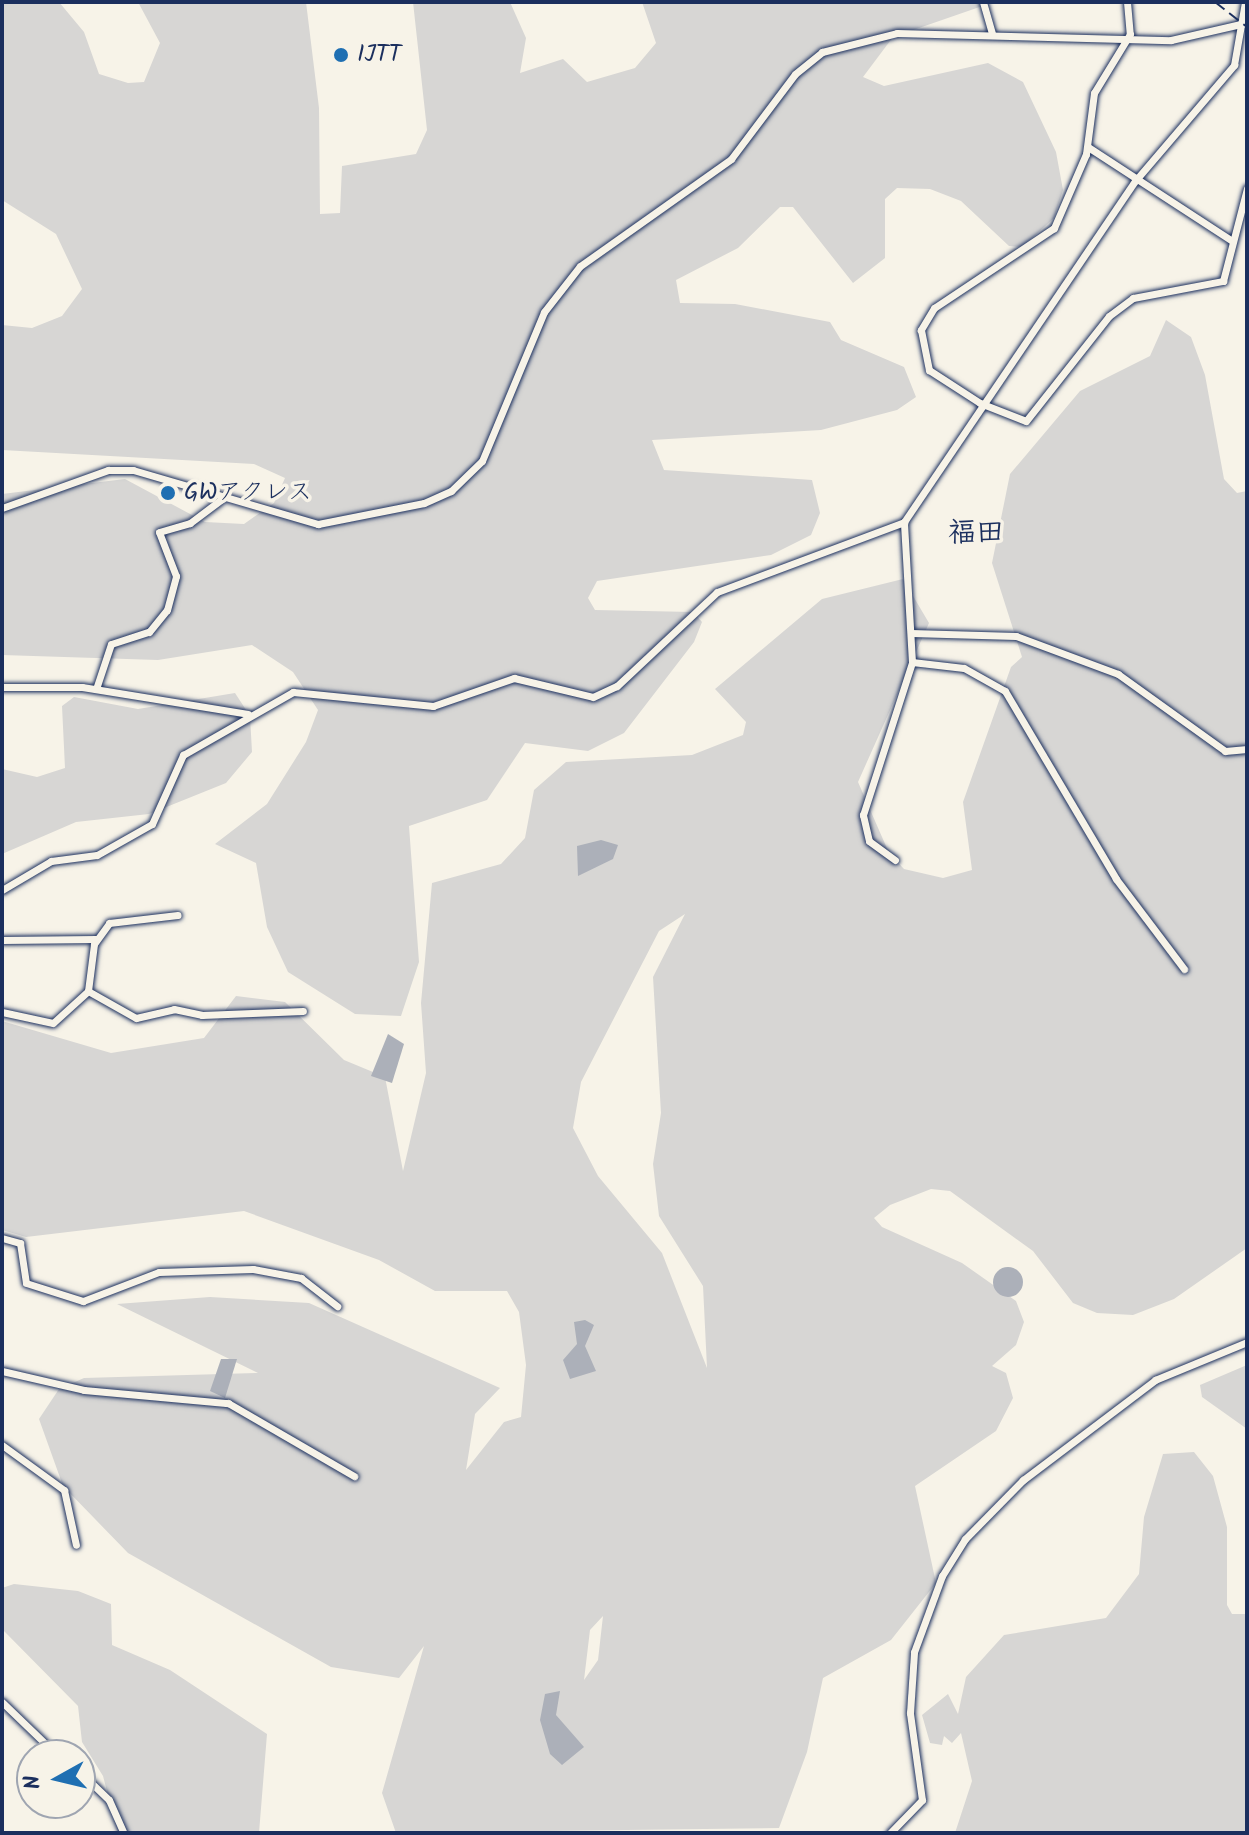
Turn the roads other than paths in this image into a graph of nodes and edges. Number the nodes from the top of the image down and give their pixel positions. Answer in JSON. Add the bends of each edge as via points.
{"nodes":[{"id":1,"x":983,"y":2,"type":"edge"},
{"id":2,"x":1127,"y":2,"type":"edge"},
{"id":3,"x":1245,"y":2,"type":"edge"},
{"id":4,"x":1246,"y":22,"type":"edge"},
{"id":5,"x":992,"y":34,"type":"junction"},
{"id":6,"x":1130,"y":34,"type":"junction"},
{"id":7,"x":1088,"y":147,"type":"junction"},
{"id":8,"x":1135,"y":181,"type":"junction"},
{"id":9,"x":1247,"y":188,"type":"edge"},
{"id":10,"x":1232,"y":241,"type":"junction"},
{"id":11,"x":983,"y":405,"type":"junction"},
{"id":12,"x":220,"y":500,"type":"junction"},
{"id":13,"x":2,"y":508,"type":"edge"},
{"id":14,"x":904,"y":522,"type":"junction"},
{"id":15,"x":911,"y":633,"type":"junction"},
{"id":16,"x":912,"y":662,"type":"junction"},
{"id":17,"x":2,"y":687,"type":"edge"},
{"id":18,"x":96,"y":689,"type":"junction"},
{"id":19,"x":248,"y":714,"type":"junction"},
{"id":20,"x":1247,"y":749,"type":"edge"},
{"id":21,"x":895,"y":860,"type":"dead end"},
{"id":22,"x":2,"y":890,"type":"edge"},
{"id":23,"x":178,"y":915,"type":"dead end"},
{"id":24,"x":96,"y":939,"type":"junction"},
{"id":25,"x":2,"y":940,"type":"edge"},
{"id":26,"x":1184,"y":969,"type":"dead end"},
{"id":27,"x":88,"y":991,"type":"junction"},
{"id":28,"x":303,"y":1011,"type":"dead end"},
{"id":29,"x":2,"y":1012,"type":"edge"},
{"id":30,"x":2,"y":1238,"type":"edge"},
{"id":31,"x":337,"y":1306,"type":"dead end"},
{"id":32,"x":1247,"y":1342,"type":"edge"},
{"id":33,"x":2,"y":1371,"type":"edge"},
{"id":34,"x":2,"y":1445,"type":"edge"},
{"id":35,"x":354,"y":1476,"type":"dead end"},
{"id":36,"x":76,"y":1545,"type":"dead end"},
{"id":37,"x":2,"y":1702,"type":"edge"},
{"id":38,"x":40,"y":1739,"type":"edge"},
{"id":39,"x":96,"y":1787,"type":"edge"},
{"id":40,"x":124,"y":1833,"type":"edge"},
{"id":41,"x":890,"y":1833,"type":"edge"}],
"edges":[{"from":1,"to":5,"type":"street"},
{"from":2,"to":6,"type":"street"},
{"from":3,"to":4,"type":"street"},
{"from":4,"to":6,"type":"street","via":[[1190,39]]},
{"from":4,"to":8,"type":"street","via":[[1226,76]]},
{"from":5,"to":6,"type":"street"},
{"from":5,"to":12,"type":"street","via":[[858,37],[808,61],[731,159],[600,247],[562,286],[532,337],[482,461],[451,491],[356,521],[318,524]]},
{"from":6,"to":7,"type":"street","via":[[1094,93]]},
{"from":7,"to":8,"type":"street"},
{"from":7,"to":11,"type":"street","via":[[1054,228],[955,291],[922,325],[929,370]]},
{"from":8,"to":10,"type":"street"},
{"from":8,"to":11,"type":"street"},
{"from":9,"to":10,"type":"street"},
{"from":10,"to":11,"type":"street","via":[[1223,281],[1133,298],[1109,316],[1026,421]]},
{"from":11,"to":14,"type":"street"},
{"from":12,"to":13,"type":"street","via":[[163,478],[108,470]]},
{"from":12,"to":18,"type":"street","via":[[190,523],[159,532],[176,576],[167,610],[149,632],[111,644]]},
{"from":14,"to":15,"type":"street"},
{"from":14,"to":19,"type":"street","via":[[717,592],[617,686],[593,697],[514,678],[433,706],[315,689]]},
{"from":15,"to":16,"type":"street"},
{"from":15,"to":20,"type":"street","via":[[1016,636],[1118,674],[1225,751]]},
{"from":16,"to":21,"type":"street","via":[[891,745],[863,815],[869,841]]},
{"from":16,"to":26,"type":"street","via":[[964,668],[1005,691],[1116,879]]},
{"from":17,"to":18,"type":"street"},
{"from":18,"to":19,"type":"street"},
{"from":19,"to":22,"type":"street","via":[[183,755],[152,824],[97,855],[51,861]]},
{"from":23,"to":24,"type":"street","via":[[116,918]]},
{"from":24,"to":25,"type":"street"},
{"from":24,"to":27,"type":"street"},
{"from":27,"to":28,"type":"street","via":[[136,1018],[174,1009],[202,1015]]},
{"from":27,"to":29,"type":"street","via":[[53,1023]]},
{"from":30,"to":31,"type":"street","via":[[20,1243],[26,1283],[83,1301],[159,1272],[253,1269],[301,1278]]},
{"from":32,"to":41,"type":"street","via":[[1155,1380],[988,1513],[951,1558],[928,1607],[912,1687],[922,1800]]},
{"from":33,"to":35,"type":"street","via":[[84,1390],[228,1403]]},
{"from":34,"to":36,"type":"street","via":[[64,1490]]},
{"from":37,"to":38,"type":"street"},
{"from":39,"to":40,"type":"street","via":[[109,1800]]}]}
